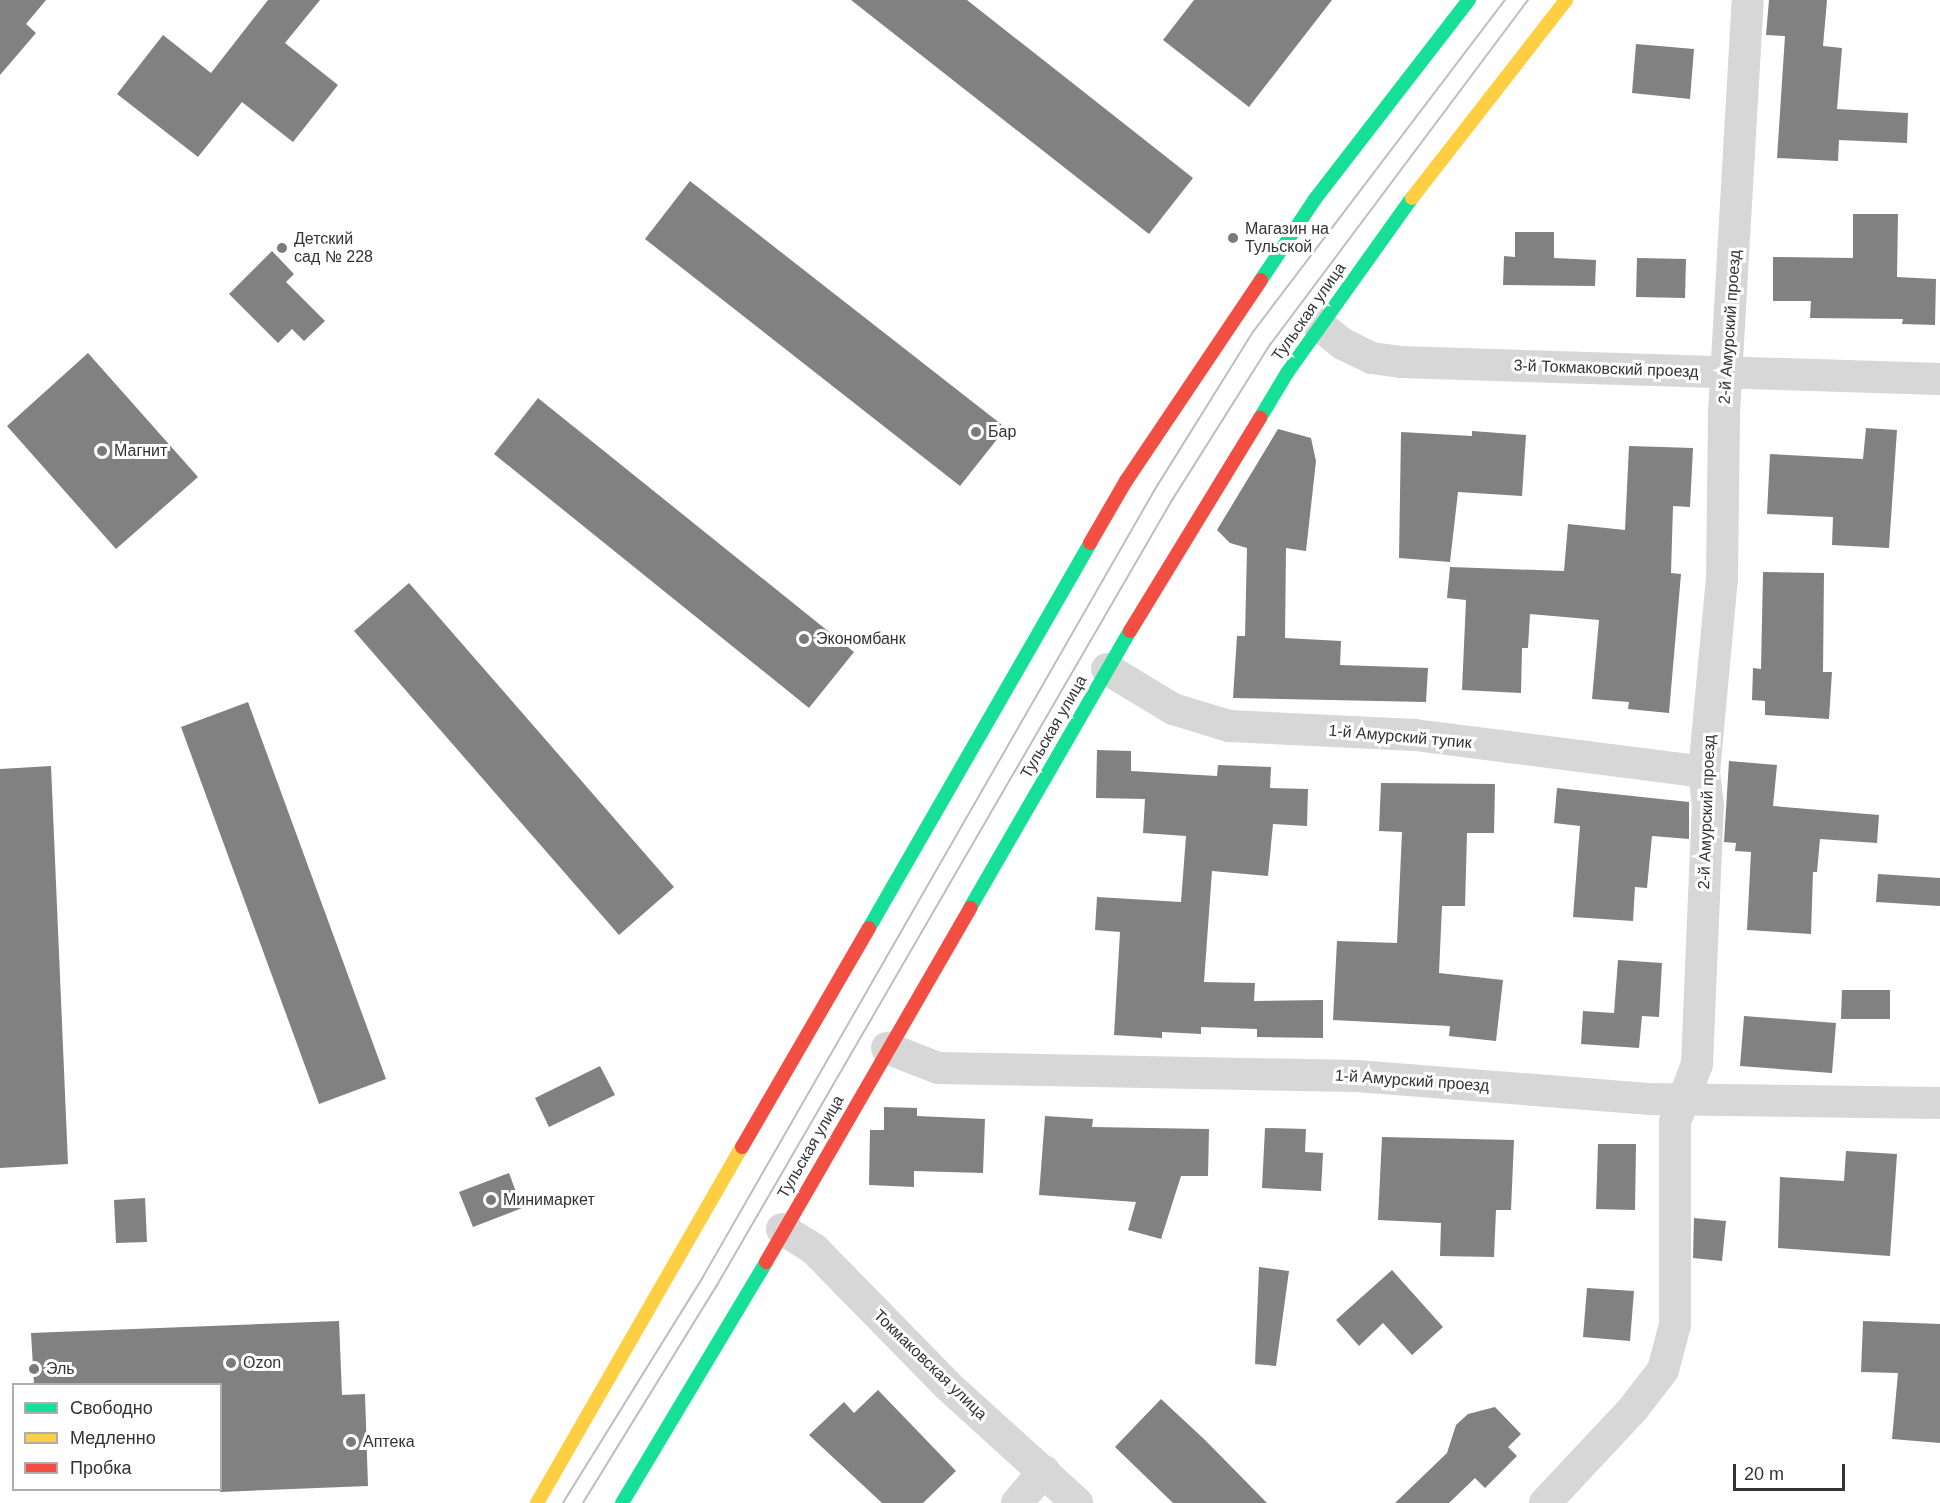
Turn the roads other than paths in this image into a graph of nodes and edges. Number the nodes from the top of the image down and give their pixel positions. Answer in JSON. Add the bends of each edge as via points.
{"nodes":[{"id":1,"x":1469,"y":0,"type":"edge"},
{"id":2,"x":1566,"y":0,"type":"edge"},
{"id":3,"x":1748,"y":0,"type":"edge"},
{"id":4,"x":1318,"y":324,"type":"junction"},
{"id":5,"x":1728,"y":371,"type":"junction"},
{"id":6,"x":1940,"y":379,"type":"edge"},
{"id":7,"x":1107,"y":669,"type":"junction"},
{"id":8,"x":1704,"y":772,"type":"junction"},
{"id":9,"x":887,"y":1048,"type":"junction"},
{"id":10,"x":1687,"y":1100,"type":"junction"},
{"id":11,"x":1940,"y":1103,"type":"edge"},
{"id":12,"x":782,"y":1229,"type":"junction"},
{"id":13,"x":1044,"y":1471,"type":"junction"},
{"id":14,"x":537,"y":1503,"type":"edge"},
{"id":15,"x":622,"y":1503,"type":"edge"},
{"id":16,"x":1017,"y":1503,"type":"edge"},
{"id":17,"x":1077,"y":1503,"type":"edge"},
{"id":18,"x":1545,"y":1503,"type":"edge"}],
"edges":[{"from":1,"to":14,"type":"street","via":[[1315,199],[1126,481]]},
{"from":2,"to":4,"type":"street","name":"Тульская улица"},
{"from":3,"to":5,"type":"street","name":"2-й Амурский проезд"},
{"from":4,"to":5,"type":"street","name":"3-й Токмаковский проезд","via":[[1343,344],[1372,358],[1400,362]]},
{"from":4,"to":7,"type":"street","name":"Тульская улица"},
{"from":5,"to":6,"type":"street","name":"3-й Токмаковский проезд"},
{"from":5,"to":8,"type":"street","name":"2-й Амурский проезд","via":[[1722,579]]},
{"from":7,"to":8,"type":"street","name":"1-й Амурский тупик","via":[[1173,709],[1229,726],[1415,735]]},
{"from":7,"to":9,"type":"street","name":"Тульская улица"},
{"from":8,"to":10,"type":"street","name":"2-й Амурский проезд","via":[[1708,805],[1697,1064]]},
{"from":9,"to":10,"type":"street","name":"1-й Амурский проезд","via":[[938,1068],[1357,1076]]},
{"from":9,"to":12,"type":"street","name":"Тульская улица"},
{"from":10,"to":11,"type":"street","name":"1-й Амурский проезд"},
{"from":10,"to":18,"type":"street","name":"2-й Амурский проезд","via":[[1676,1122],[1675,1325],[1663,1370],[1633,1409]]},
{"from":12,"to":13,"type":"street","name":"Токмаковская улица","via":[[815,1250],[947,1385]]},
{"from":12,"to":15,"type":"street","name":"Тульская улица","via":[[685,1402]]},
{"from":13,"to":16,"type":"street"},
{"from":13,"to":17,"type":"street","name":"Токмаковская улица"}]}
